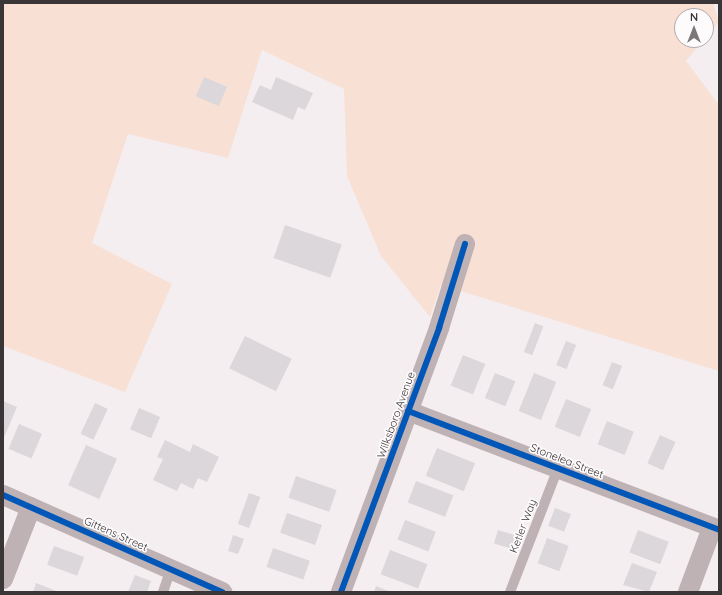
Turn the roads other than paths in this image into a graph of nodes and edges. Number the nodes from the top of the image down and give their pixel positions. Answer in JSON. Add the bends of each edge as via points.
{"nodes":[{"id":1,"x":465,"y":244,"type":"dead end"},
{"id":2,"x":408,"y":411,"type":"junction"},
{"id":3,"x":558,"y":468,"type":"junction"},
{"id":4,"x":3,"y":495,"type":"edge"},
{"id":5,"x":31,"y":507,"type":"junction"},
{"id":6,"x":716,"y":529,"type":"edge"},
{"id":7,"x":171,"y":570,"type":"junction"},
{"id":8,"x":3,"y":579,"type":"edge"},
{"id":9,"x":163,"y":592,"type":"edge"},
{"id":10,"x":222,"y":592,"type":"edge"},
{"id":11,"x":341,"y":592,"type":"edge"},
{"id":12,"x":510,"y":592,"type":"edge"},
{"id":13,"x":688,"y":592,"type":"edge"}],
"edges":[{"from":1,"to":2,"type":"street","name":"Wilksboro Avenue"},
{"from":2,"to":3,"type":"street","name":"Stonelea Street"},
{"from":2,"to":11,"type":"street","name":"Wilksboro Avenue"},
{"from":3,"to":6,"type":"street","name":"Stonelea Street"},
{"from":3,"to":12,"type":"lane","name":"Ketler Way"},
{"from":4,"to":5,"type":"street","name":"Gittens Street"},
{"from":5,"to":7,"type":"street","name":"Gittens Street"},
{"from":5,"to":8,"type":"street"},
{"from":6,"to":13,"type":"street"},
{"from":7,"to":9,"type":"lane"},
{"from":7,"to":10,"type":"street","name":"Gittens Street"}]}
